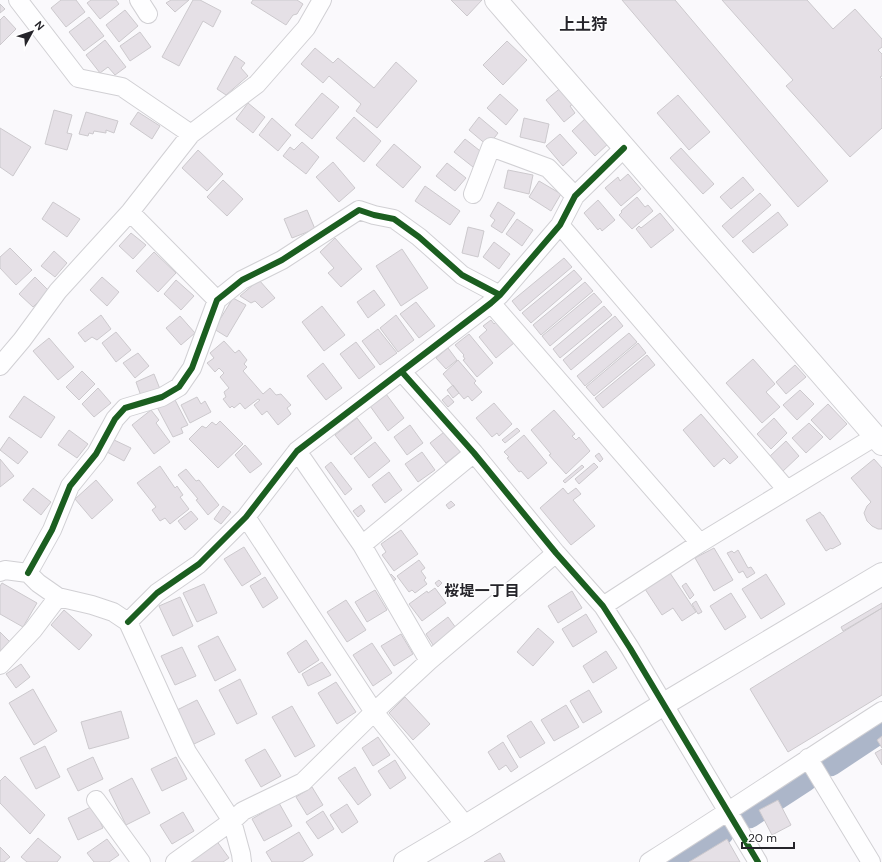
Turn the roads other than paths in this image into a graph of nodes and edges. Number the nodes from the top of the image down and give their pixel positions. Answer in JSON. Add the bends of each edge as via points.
{"nodes":[{"id":1,"x":18,"y":0,"type":"edge"},
{"id":2,"x":322,"y":0,"type":"edge"},
{"id":3,"x":496,"y":0,"type":"edge"},
{"id":4,"x":191,"y":134,"type":"junction"},
{"id":5,"x":624,"y":148,"type":"junction"},
{"id":6,"x":473,"y":194,"type":"dead end"},
{"id":7,"x":574,"y":196,"type":"junction"},
{"id":8,"x":130,"y":212,"type":"junction"},
{"id":9,"x":560,"y":225,"type":"junction"},
{"id":10,"x":496,"y":299,"type":"junction"},
{"id":11,"x":217,"y":300,"type":"junction"},
{"id":12,"x":0,"y":366,"type":"edge"},
{"id":13,"x":402,"y":372,"type":"junction"},
{"id":14,"x":879,"y":440,"type":"edge"},
{"id":15,"x":297,"y":451,"type":"junction"},
{"id":16,"x":474,"y":454,"type":"junction"},
{"id":17,"x":787,"y":490,"type":"junction"},
{"id":18,"x":246,"y":517,"type":"junction"},
{"id":19,"x":700,"y":543,"type":"junction"},
{"id":20,"x":362,"y":545,"type":"junction"},
{"id":21,"x":556,"y":553,"type":"junction"},
{"id":22,"x":0,"y":572,"type":"edge"},
{"id":23,"x":28,"y":574,"type":"junction"},
{"id":24,"x":882,"y":574,"type":"edge"},
{"id":25,"x":58,"y":597,"type":"junction"},
{"id":26,"x":603,"y":606,"type":"junction"},
{"id":27,"x":128,"y":622,"type":"junction"},
{"id":28,"x":429,"y":662,"type":"junction"},
{"id":29,"x":0,"y":665,"type":"edge"},
{"id":30,"x":664,"y":704,"type":"junction"},
{"id":31,"x":374,"y":712,"type":"junction"},
{"id":32,"x":882,"y":712,"type":"edge"},
{"id":33,"x":808,"y":758,"type":"junction"},
{"id":34,"x":96,"y":800,"type":"dead end"},
{"id":35,"x":729,"y":812,"type":"junction"},
{"id":36,"x":232,"y":821,"type":"junction"},
{"id":37,"x":466,"y":826,"type":"junction"},
{"id":38,"x":141,"y":862,"type":"edge"},
{"id":39,"x":175,"y":862,"type":"edge"},
{"id":40,"x":242,"y":862,"type":"edge"},
{"id":41,"x":405,"y":862,"type":"edge"},
{"id":42,"x":649,"y":862,"type":"edge"},
{"id":43,"x":758,"y":862,"type":"edge"},
{"id":44,"x":871,"y":862,"type":"edge"}],
"edges":[{"from":1,"to":4,"type":"street","via":[[78,78],[122,87]]},
{"from":2,"to":4,"type":"street","via":[[306,28],[257,84]]},
{"from":3,"to":5,"type":"street"},
{"from":4,"to":8,"type":"street"},
{"from":5,"to":7,"type":"street"},
{"from":5,"to":14,"type":"street"},
{"from":6,"to":7,"type":"street","via":[[491,147],[548,168]]},
{"from":7,"to":9,"type":"street"},
{"from":8,"to":11,"type":"street"},
{"from":8,"to":12,"type":"street","via":[[58,291]]},
{"from":9,"to":10,"type":"street"},
{"from":9,"to":17,"type":"street"},
{"from":10,"to":11,"type":"street","via":[[462,275],[394,218],[359,210],[282,260],[242,280]]},
{"from":10,"to":13,"type":"street"},
{"from":10,"to":19,"type":"street"},
{"from":11,"to":23,"type":"street","via":[[192,368],[179,386],[162,397],[125,408],[115,419],[96,454],[70,486],[52,530]]},
{"from":13,"to":15,"type":"street"},
{"from":13,"to":16,"type":"street"},
{"from":14,"to":17,"type":"street"},
{"from":15,"to":18,"type":"street"},
{"from":15,"to":20,"type":"street"},
{"from":16,"to":20,"type":"street"},
{"from":16,"to":21,"type":"street"},
{"from":17,"to":19,"type":"street"},
{"from":18,"to":27,"type":"street","via":[[199,564],[157,593]]},
{"from":18,"to":31,"type":"street"},
{"from":19,"to":26,"type":"street"},
{"from":20,"to":28,"type":"street"},
{"from":21,"to":26,"type":"street"},
{"from":21,"to":28,"type":"street"},
{"from":22,"to":23,"type":"street","via":[[5,570]]},
{"from":23,"to":25,"type":"street"},
{"from":24,"to":30,"type":"street"},
{"from":25,"to":27,"type":"street","via":[[113,612]]},
{"from":25,"to":29,"type":"street","via":[[33,630]]},
{"from":26,"to":30,"type":"street"},
{"from":27,"to":36,"type":"street","via":[[187,752]]},
{"from":28,"to":31,"type":"street"},
{"from":30,"to":35,"type":"street"},
{"from":30,"to":37,"type":"street"},
{"from":31,"to":36,"type":"street","via":[[303,782],[243,811]]},
{"from":31,"to":37,"type":"street"},
{"from":32,"to":33,"type":"street"},
{"from":33,"to":35,"type":"street"},
{"from":33,"to":44,"type":"street"},
{"from":34,"to":38,"type":"street"},
{"from":35,"to":42,"type":"street"},
{"from":35,"to":43,"type":"street"},
{"from":36,"to":39,"type":"street"},
{"from":36,"to":40,"type":"street"},
{"from":37,"to":41,"type":"street"}]}
